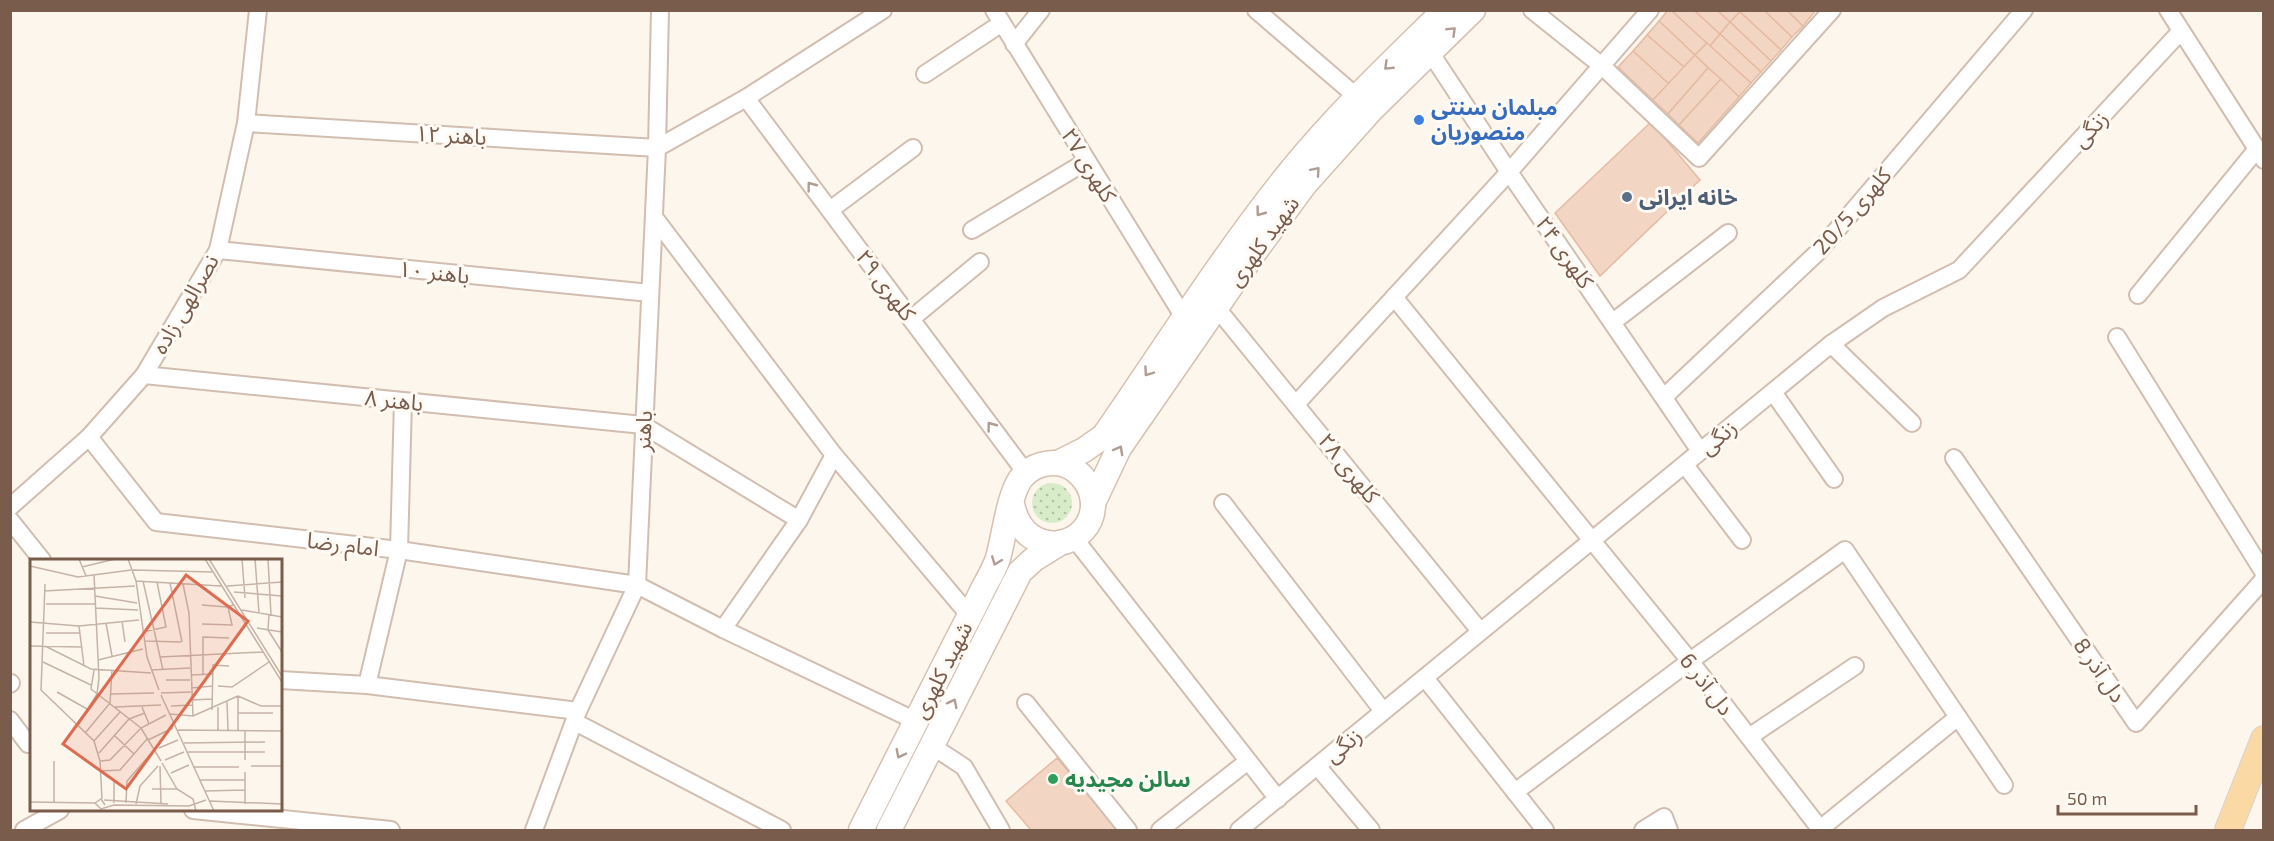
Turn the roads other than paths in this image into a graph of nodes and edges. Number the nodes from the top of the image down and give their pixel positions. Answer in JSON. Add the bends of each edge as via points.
{"nodes":[{"id":1,"x":258,"y":10,"type":"edge"},
{"id":2,"x":660,"y":10,"type":"edge"},
{"id":3,"x":883,"y":10,"type":"edge"},
{"id":4,"x":1041,"y":10,"type":"edge"},
{"id":5,"x":1256,"y":10,"type":"edge"},
{"id":6,"x":1445,"y":10,"type":"edge"},
{"id":7,"x":1473,"y":10,"type":"edge"},
{"id":8,"x":1532,"y":10,"type":"edge"},
{"id":9,"x":1650,"y":10,"type":"edge"},
{"id":10,"x":1832,"y":10,"type":"edge"},
{"id":11,"x":2024,"y":10,"type":"edge"},
{"id":12,"x":2168,"y":10,"type":"edge"},
{"id":13,"x":998,"y":17,"type":"edge"},
{"id":14,"x":2181,"y":31,"type":"junction"},
{"id":15,"x":1014,"y":44,"type":"junction"},
{"id":16,"x":1430,"y":52,"type":"junction"},
{"id":17,"x":1602,"y":66,"type":"junction"},
{"id":18,"x":925,"y":74,"type":"dead end"},
{"id":19,"x":1357,"y":97,"type":"junction"},
{"id":20,"x":746,"y":98,"type":"junction"},
{"id":21,"x":246,"y":123,"type":"junction"},
{"id":22,"x":657,"y":147,"type":"junction"},
{"id":23,"x":913,"y":148,"type":"dead end"},
{"id":24,"x":2260,"y":155,"type":"edge"},
{"id":25,"x":1087,"y":161,"type":"junction"},
{"id":26,"x":1509,"y":172,"type":"junction"},
{"id":27,"x":830,"y":210,"type":"junction"},
{"id":28,"x":654,"y":217,"type":"junction"},
{"id":29,"x":972,"y":230,"type":"dead end"},
{"id":30,"x":1728,"y":234,"type":"dead end"},
{"id":31,"x":218,"y":250,"type":"junction"},
{"id":32,"x":980,"y":262,"type":"dead end"},
{"id":33,"x":650,"y":293,"type":"junction"},
{"id":34,"x":2138,"y":295,"type":"dead end"},
{"id":35,"x":1394,"y":297,"type":"junction"},
{"id":36,"x":1216,"y":307,"type":"junction"},
{"id":37,"x":911,"y":319,"type":"junction"},
{"id":38,"x":1185,"y":319,"type":"junction"},
{"id":39,"x":1613,"y":322,"type":"junction"},
{"id":40,"x":2117,"y":337,"type":"dead end"},
{"id":41,"x":1832,"y":344,"type":"junction"},
{"id":42,"x":144,"y":375,"type":"junction"},
{"id":43,"x":1773,"y":392,"type":"junction"},
{"id":44,"x":1664,"y":397,"type":"junction"},
{"id":45,"x":403,"y":401,"type":"junction"},
{"id":46,"x":1296,"y":403,"type":"junction"},
{"id":47,"x":1912,"y":423,"type":"dead end"},
{"id":48,"x":644,"y":425,"type":"junction"},
{"id":49,"x":89,"y":437,"type":"junction"},
{"id":50,"x":1700,"y":451,"type":"junction"},
{"id":51,"x":834,"y":454,"type":"junction"},
{"id":52,"x":1954,"y":458,"type":"dead end"},
{"id":53,"x":1058,"y":463,"type":"junction"},
{"id":54,"x":1685,"y":465,"type":"junction"},
{"id":55,"x":1026,"y":473,"type":"junction"},
{"id":56,"x":1834,"y":479,"type":"dead end"},
{"id":57,"x":1093,"y":502,"type":"junction"},
{"id":58,"x":1223,"y":503,"type":"dead end"},
{"id":59,"x":1012,"y":504,"type":"junction"},
{"id":60,"x":10,"y":507,"type":"edge"},
{"id":61,"x":10,"y":520,"type":"edge"},
{"id":62,"x":799,"y":520,"type":"junction"},
{"id":63,"x":1742,"y":540,"type":"dead end"},
{"id":64,"x":1067,"y":541,"type":"junction"},
{"id":65,"x":1590,"y":541,"type":"junction"},
{"id":66,"x":399,"y":550,"type":"junction"},
{"id":67,"x":40,"y":559,"type":"edge"},
{"id":68,"x":2264,"y":573,"type":"edge"},
{"id":69,"x":2264,"y":579,"type":"edge"},
{"id":70,"x":637,"y":585,"type":"junction"},
{"id":71,"x":970,"y":615,"type":"junction"},
{"id":72,"x":723,"y":629,"type":"junction"},
{"id":73,"x":1480,"y":632,"type":"junction"},
{"id":74,"x":1690,"y":661,"type":"junction"},
{"id":75,"x":1855,"y":666,"type":"dead end"},
{"id":76,"x":1425,"y":678,"type":"junction"},
{"id":77,"x":282,"y":680,"type":"edge"},
{"id":78,"x":367,"y":686,"type":"junction"},
{"id":79,"x":1026,"y":703,"type":"dead end"},
{"id":80,"x":1383,"y":711,"type":"junction"},
{"id":81,"x":576,"y":717,"type":"junction"},
{"id":82,"x":1958,"y":717,"type":"junction"},
{"id":83,"x":10,"y":720,"type":"edge"},
{"id":84,"x":916,"y":721,"type":"junction"},
{"id":85,"x":1749,"y":737,"type":"junction"},
{"id":86,"x":2264,"y":740,"type":"edge"},
{"id":87,"x":28,"y":744,"type":"dead end"},
{"id":88,"x":932,"y":746,"type":"junction"},
{"id":89,"x":1248,"y":761,"type":"junction"},
{"id":90,"x":1318,"y":767,"type":"junction"},
{"id":91,"x":2004,"y":784,"type":"dead end"},
{"id":92,"x":1515,"y":792,"type":"junction"},
{"id":93,"x":1278,"y":799,"type":"junction"},
{"id":94,"x":58,"y":811,"type":"edge"},
{"id":95,"x":202,"y":811,"type":"edge"},
{"id":96,"x":1821,"y":830,"type":"edge"},
{"id":97,"x":24,"y":831,"type":"edge"},
{"id":98,"x":391,"y":831,"type":"edge"},
{"id":99,"x":534,"y":831,"type":"edge"},
{"id":100,"x":782,"y":831,"type":"edge"},
{"id":101,"x":861,"y":831,"type":"edge"},
{"id":102,"x":889,"y":831,"type":"edge"},
{"id":103,"x":1001,"y":831,"type":"edge"},
{"id":104,"x":1128,"y":831,"type":"edge"},
{"id":105,"x":1160,"y":831,"type":"edge"},
{"id":106,"x":1239,"y":831,"type":"edge"},
{"id":107,"x":1371,"y":831,"type":"edge"},
{"id":108,"x":1545,"y":831,"type":"edge"},
{"id":109,"x":1643,"y":831,"type":"edge"},
{"id":110,"x":1669,"y":831,"type":"edge"},
{"id":111,"x":2228,"y":831,"type":"edge"}],
"edges":[{"from":1,"to":21,"type":"street","name":"نصرالهی زاده"},
{"from":2,"to":22,"type":"street","name":"باهنر"},
{"from":3,"to":20,"type":"street"},
{"from":4,"to":15,"type":"street"},
{"from":5,"to":19,"type":"street"},
{"from":6,"to":19,"type":"main road","name":"شهید کلهری","one_way":true},
{"from":16,"to":7,"type":"main road","name":"شهید کلهری","one_way":true},
{"from":8,"to":17,"type":"street"},
{"from":9,"to":17,"type":"street"},
{"from":10,"to":17,"type":"street","via":[[1699,158]]},
{"from":11,"to":44,"type":"street","name":"کلهری 20/5","via":[[1818,252]]},
{"from":12,"to":14,"type":"street"},
{"from":13,"to":15,"type":"street","name":"کلهری ۲۷"},
{"from":13,"to":18,"type":"street"},
{"from":14,"to":24,"type":"street"},
{"from":14,"to":41,"type":"street","name":"زنگی","via":[[1959,270],[1883,308]]},
{"from":15,"to":25,"type":"street","name":"کلهری ۲۷"},
{"from":16,"to":26,"type":"street","name":"کلهری ۲۴"},
{"from":36,"to":16,"type":"main road","name":"شهید کلهری","one_way":true,"via":[[1305,184]]},
{"from":17,"to":26,"type":"street"},
{"from":19,"to":38,"type":"main road","name":"شهید کلهری","one_way":true,"via":[[1290,172]]},
{"from":20,"to":22,"type":"street"},
{"from":27,"to":20,"type":"street","name":"کلهری ۲۹","one_way":true},
{"from":21,"to":22,"type":"street","name":"باهنر ۱۲"},
{"from":21,"to":31,"type":"street","name":"نصرالهی زاده"},
{"from":22,"to":28,"type":"street","name":"باهنر"},
{"from":23,"to":27,"type":"street"},
{"from":24,"to":34,"type":"street"},
{"from":25,"to":29,"type":"street"},
{"from":25,"to":38,"type":"street","name":"کلهری ۲۷"},
{"from":26,"to":35,"type":"street"},
{"from":26,"to":39,"type":"street","name":"کلهری ۲۴"},
{"from":27,"to":37,"type":"street","name":"کلهری ۲۹"},
{"from":28,"to":33,"type":"street","name":"باهنر"},
{"from":28,"to":51,"type":"street"},
{"from":30,"to":39,"type":"street"},
{"from":31,"to":33,"type":"street","name":"باهنر ۱۰"},
{"from":31,"to":42,"type":"street","name":"نصرالهی زاده"},
{"from":32,"to":37,"type":"street"},
{"from":33,"to":48,"type":"street","name":"باهنر"},
{"from":35,"to":46,"type":"street"},
{"from":35,"to":65,"type":"street","name":"دل آذر 6"},
{"from":36,"to":46,"type":"street","name":"کلهری ۲۸"},
{"from":57,"to":36,"type":"main road","name":"شهید کلهری","one_way":true,"via":[[1119,448]]},
{"from":55,"to":37,"type":"street","name":"کلهری ۲۹","one_way":true},
{"from":38,"to":53,"type":"main road","name":"شهید کلهری","one_way":true,"via":[[1104,436]]},
{"from":39,"to":44,"type":"street","name":"کلهری ۲۴"},
{"from":40,"to":68,"type":"street"},
{"from":41,"to":43,"type":"street","name":"زنگی"},
{"from":41,"to":47,"type":"street"},
{"from":42,"to":45,"type":"street","name":"باهنر ۸"},
{"from":42,"to":49,"type":"street","name":"نصرالهی زاده"},
{"from":43,"to":50,"type":"street","name":"زنگی"},
{"from":43,"to":56,"type":"street"},
{"from":44,"to":50,"type":"street","name":"کلهری ۲۴"},
{"from":45,"to":48,"type":"street","name":"باهنر ۸"},
{"from":45,"to":66,"type":"street"},
{"from":46,"to":73,"type":"street","name":"کلهری ۲۸"},
{"from":48,"to":62,"type":"street"},
{"from":48,"to":70,"type":"street","name":"باهنر"},
{"from":49,"to":60,"type":"street","name":"نصرالهی زاده"},
{"from":49,"to":66,"type":"street","name":"امام رضا","via":[[156,522]]},
{"from":50,"to":54,"type":"street","name":"زنگی"},
{"from":51,"to":62,"type":"street"},
{"from":51,"to":71,"type":"street"},
{"from":52,"to":69,"type":"street","name":"دل آذر 8","via":[[2136,723]]},
{"from":53,"to":55,"type":"main road","via":[[1031,468]]},
{"from":53,"to":57,"type":"main road","via":[[1083,477]]},
{"from":54,"to":63,"type":"street"},
{"from":54,"to":65,"type":"street","name":"زنگی"},
{"from":55,"to":59,"type":"main road","via":[[1014,490]]},
{"from":57,"to":64,"type":"main road","via":[[1084,529]]},
{"from":58,"to":80,"type":"street"},
{"from":59,"to":64,"type":"main road","via":[[1014,518],[1033,539],[1046,544]]},
{"from":59,"to":71,"type":"main road","name":"شهید کلهری","one_way":true,"via":[[998,560]]},
{"from":61,"to":67,"type":"street"},
{"from":62,"to":72,"type":"street"},
{"from":88,"to":64,"type":"main road","name":"شهید کلهری","one_way":true,"via":[[1020,572],[1034,559]]},
{"from":64,"to":89,"type":"street"},
{"from":65,"to":73,"type":"street","name":"زنگی"},
{"from":65,"to":74,"type":"street","name":"دل آذر 6"},
{"from":66,"to":70,"type":"street","name":"امام رضا"},
{"from":66,"to":78,"type":"street"},
{"from":70,"to":72,"type":"street","name":"امام رضا"},
{"from":70,"to":81,"type":"street","name":"باهنر"},
{"from":71,"to":84,"type":"main road","name":"شهید کلهری"},
{"from":72,"to":84,"type":"street","name":"امام رضا"},
{"from":73,"to":76,"type":"street","name":"زنگی"},
{"from":74,"to":82,"type":"street","via":[[1845,550]]},
{"from":74,"to":85,"type":"street","name":"دل آذر 6"},
{"from":74,"to":92,"type":"street"},
{"from":75,"to":85,"type":"street"},
{"from":76,"to":80,"type":"street","name":"زنگی"},
{"from":76,"to":92,"type":"street"},
{"from":77,"to":78,"type":"street"},
{"from":78,"to":81,"type":"street"},
{"from":79,"to":104,"type":"street"},
{"from":80,"to":90,"type":"street","name":"زنگی"},
{"from":81,"to":99,"type":"street","name":"باهنر"},
{"from":81,"to":100,"type":"street"},
{"from":82,"to":91,"type":"street"},
{"from":82,"to":96,"type":"street"},
{"from":83,"to":87,"type":"street"},
{"from":84,"to":101,"type":"main road","name":"شهید کلهری","one_way":true},
{"from":85,"to":96,"type":"street","name":"دل آذر 6"},
{"from":86,"to":111,"type":"main road"},
{"from":88,"to":102,"type":"main road","name":"شهید کلهری"},
{"from":88,"to":103,"type":"street","via":[[964,767]]},
{"from":89,"to":93,"type":"street"},
{"from":89,"to":105,"type":"street"},
{"from":90,"to":93,"type":"street","name":"زنگی"},
{"from":90,"to":107,"type":"street"},
{"from":92,"to":108,"type":"street"},
{"from":93,"to":106,"type":"street","name":"زنگی"},
{"from":94,"to":97,"type":"street"},
{"from":95,"to":98,"type":"street"},
{"from":109,"to":110,"type":"street","via":[[1664,818]]}]}
